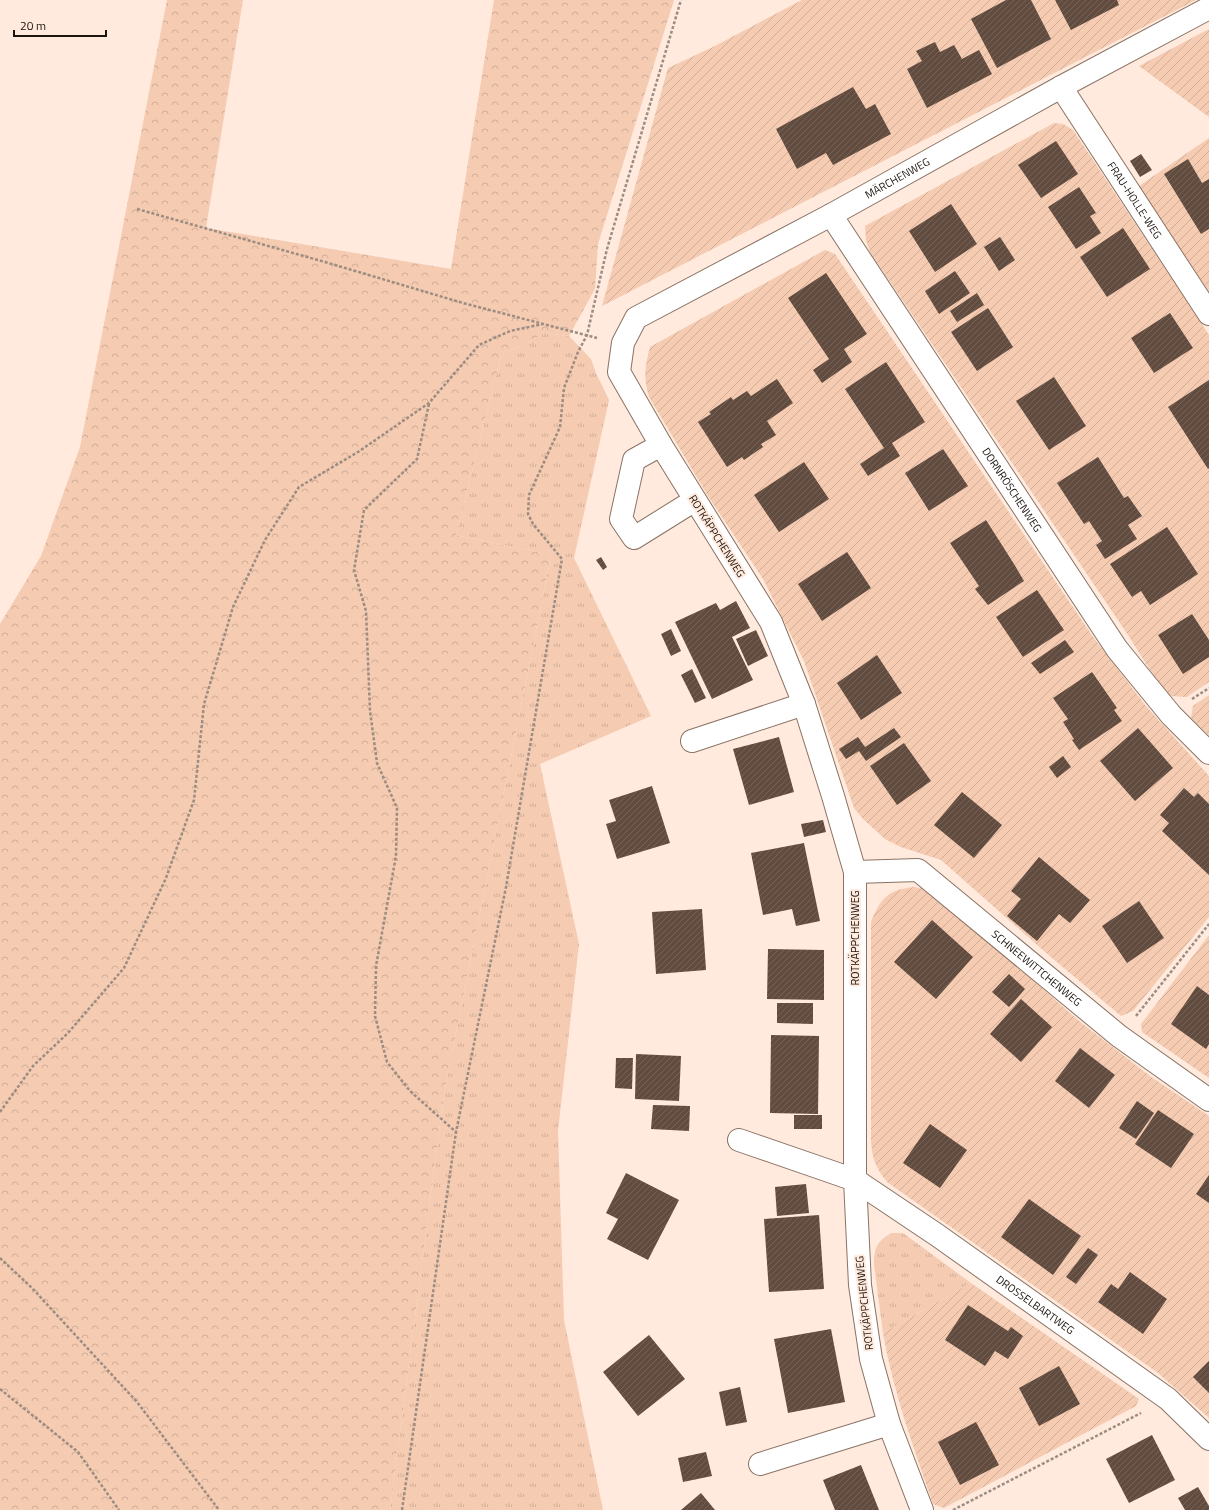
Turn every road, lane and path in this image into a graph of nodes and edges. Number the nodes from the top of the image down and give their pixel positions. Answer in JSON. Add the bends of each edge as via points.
{"nodes":[{"id":1,"x":681,"y":0,"type":"edge"},
{"id":2,"x":1209,"y":8,"type":"edge"},
{"id":3,"x":1060,"y":87,"type":"junction"},
{"id":4,"x":137,"y":209,"type":"dead end"},
{"id":5,"x":831,"y":215,"type":"junction"},
{"id":6,"x":1209,"y":314,"type":"edge"},
{"id":7,"x":543,"y":324,"type":"junction"},
{"id":8,"x":587,"y":336,"type":"junction"},
{"id":9,"x":623,"y":343,"type":"junction"},
{"id":10,"x":619,"y":372,"type":"joint"},
{"id":11,"x":429,"y":403,"type":"junction"},
{"id":12,"x":660,"y":445,"type":"junction"},
{"id":13,"x":695,"y":500,"type":"junction"},
{"id":14,"x":804,"y":704,"type":"junction"},
{"id":15,"x":692,"y":741,"type":"dead end"},
{"id":16,"x":1209,"y":752,"type":"edge"},
{"id":17,"x":855,"y":872,"type":"junction"},
{"id":18,"x":1209,"y":924,"type":"edge"},
{"id":19,"x":1119,"y":1036,"type":"junction"},
{"id":20,"x":1209,"y":1100,"type":"edge"},
{"id":21,"x":0,"y":1112,"type":"edge"},
{"id":22,"x":456,"y":1132,"type":"junction"},
{"id":23,"x":739,"y":1140,"type":"dead end"},
{"id":24,"x":855,"y":1180,"type":"junction"},
{"id":25,"x":0,"y":1258,"type":"edge"},
{"id":26,"x":0,"y":1389,"type":"edge"},
{"id":27,"x":1168,"y":1399,"type":"junction"},
{"id":28,"x":889,"y":1424,"type":"junction"},
{"id":29,"x":1209,"y":1440,"type":"edge"},
{"id":30,"x":760,"y":1464,"type":"dead end"},
{"id":31,"x":119,"y":1510,"type":"edge"},
{"id":32,"x":219,"y":1510,"type":"edge"},
{"id":33,"x":402,"y":1510,"type":"edge"},
{"id":34,"x":922,"y":1510,"type":"edge"},
{"id":35,"x":953,"y":1510,"type":"edge"}],
"edges":[{"from":1,"to":8,"type":"path","via":[[607,249]]},
{"from":2,"to":3,"type":"street","name":"MÄRCHENWEG"},
{"from":3,"to":5,"type":"street","name":"MÄRCHENWEG"},
{"from":3,"to":6,"type":"street","name":"FRAU-HOLLE-WEG"},
{"from":4,"to":7,"type":"path"},
{"from":5,"to":9,"type":"street","name":"MÄRCHENWEG","via":[[636,318]]},
{"from":5,"to":16,"type":"street","name":"DORNRÖSCHENWEG","via":[[1117,649],[1171,714]]},
{"from":7,"to":8,"type":"path"},
{"from":7,"to":11,"type":"path","via":[[510,331],[479,345]]},
{"from":8,"to":9,"type":"path"},
{"from":8,"to":22,"type":"path","via":[[564,388],[560,427],[529,495],[528,514],[533,524],[562,559],[506,887]]},
{"from":9,"to":10,"type":"street","name":"MÄRCHENWEG"},
{"from":10,"to":12,"type":"street","name":"ROTKÄPPCHENWEG"},
{"from":11,"to":21,"type":"path","via":[[358,452],[300,487],[265,540],[233,607],[204,704],[194,800],[166,878],[124,968],[68,1032],[33,1066]]},
{"from":11,"to":22,"type":"path","via":[[417,459],[364,510],[354,570],[366,611],[370,711],[377,763],[397,808],[396,856],[376,966],[376,1016],[387,1062],[410,1091]]},
{"from":12,"to":13,"type":"street","name":"ROTKÄPPCHENWEG"},
{"from":12,"to":13,"type":"street","via":[[634,460],[622,518],[634,538]]},
{"from":13,"to":14,"type":"street","name":"ROTKÄPPCHENWEG","via":[[771,622]]},
{"from":14,"to":15,"type":"street"},
{"from":14,"to":17,"type":"street","name":"ROTKÄPPCHENWEG"},
{"from":17,"to":19,"type":"street","name":"SCHNEEWITTCHENWEG","via":[[918,870]]},
{"from":17,"to":24,"type":"street","name":"ROTKÄPPCHENWEG"},
{"from":18,"to":19,"type":"path"},
{"from":19,"to":20,"type":"street","name":"SCHNEEWITTCHENWEG"},
{"from":22,"to":33,"type":"path"},
{"from":23,"to":24,"type":"street"},
{"from":24,"to":27,"type":"street","name":"DROSSELBARTWEG"},
{"from":24,"to":28,"type":"street","name":"ROTKÄPPCHENWEG","via":[[860,1284],[871,1359]]},
{"from":25,"to":32,"type":"path","via":[[32,1288],[137,1402]]},
{"from":26,"to":31,"type":"path","via":[[78,1452]]},
{"from":27,"to":29,"type":"street","name":"DROSSELBARTWEG"},
{"from":27,"to":35,"type":"path"},
{"from":28,"to":30,"type":"street"},
{"from":28,"to":34,"type":"street","name":"ROTKÄPPCHENWEG"}]}
